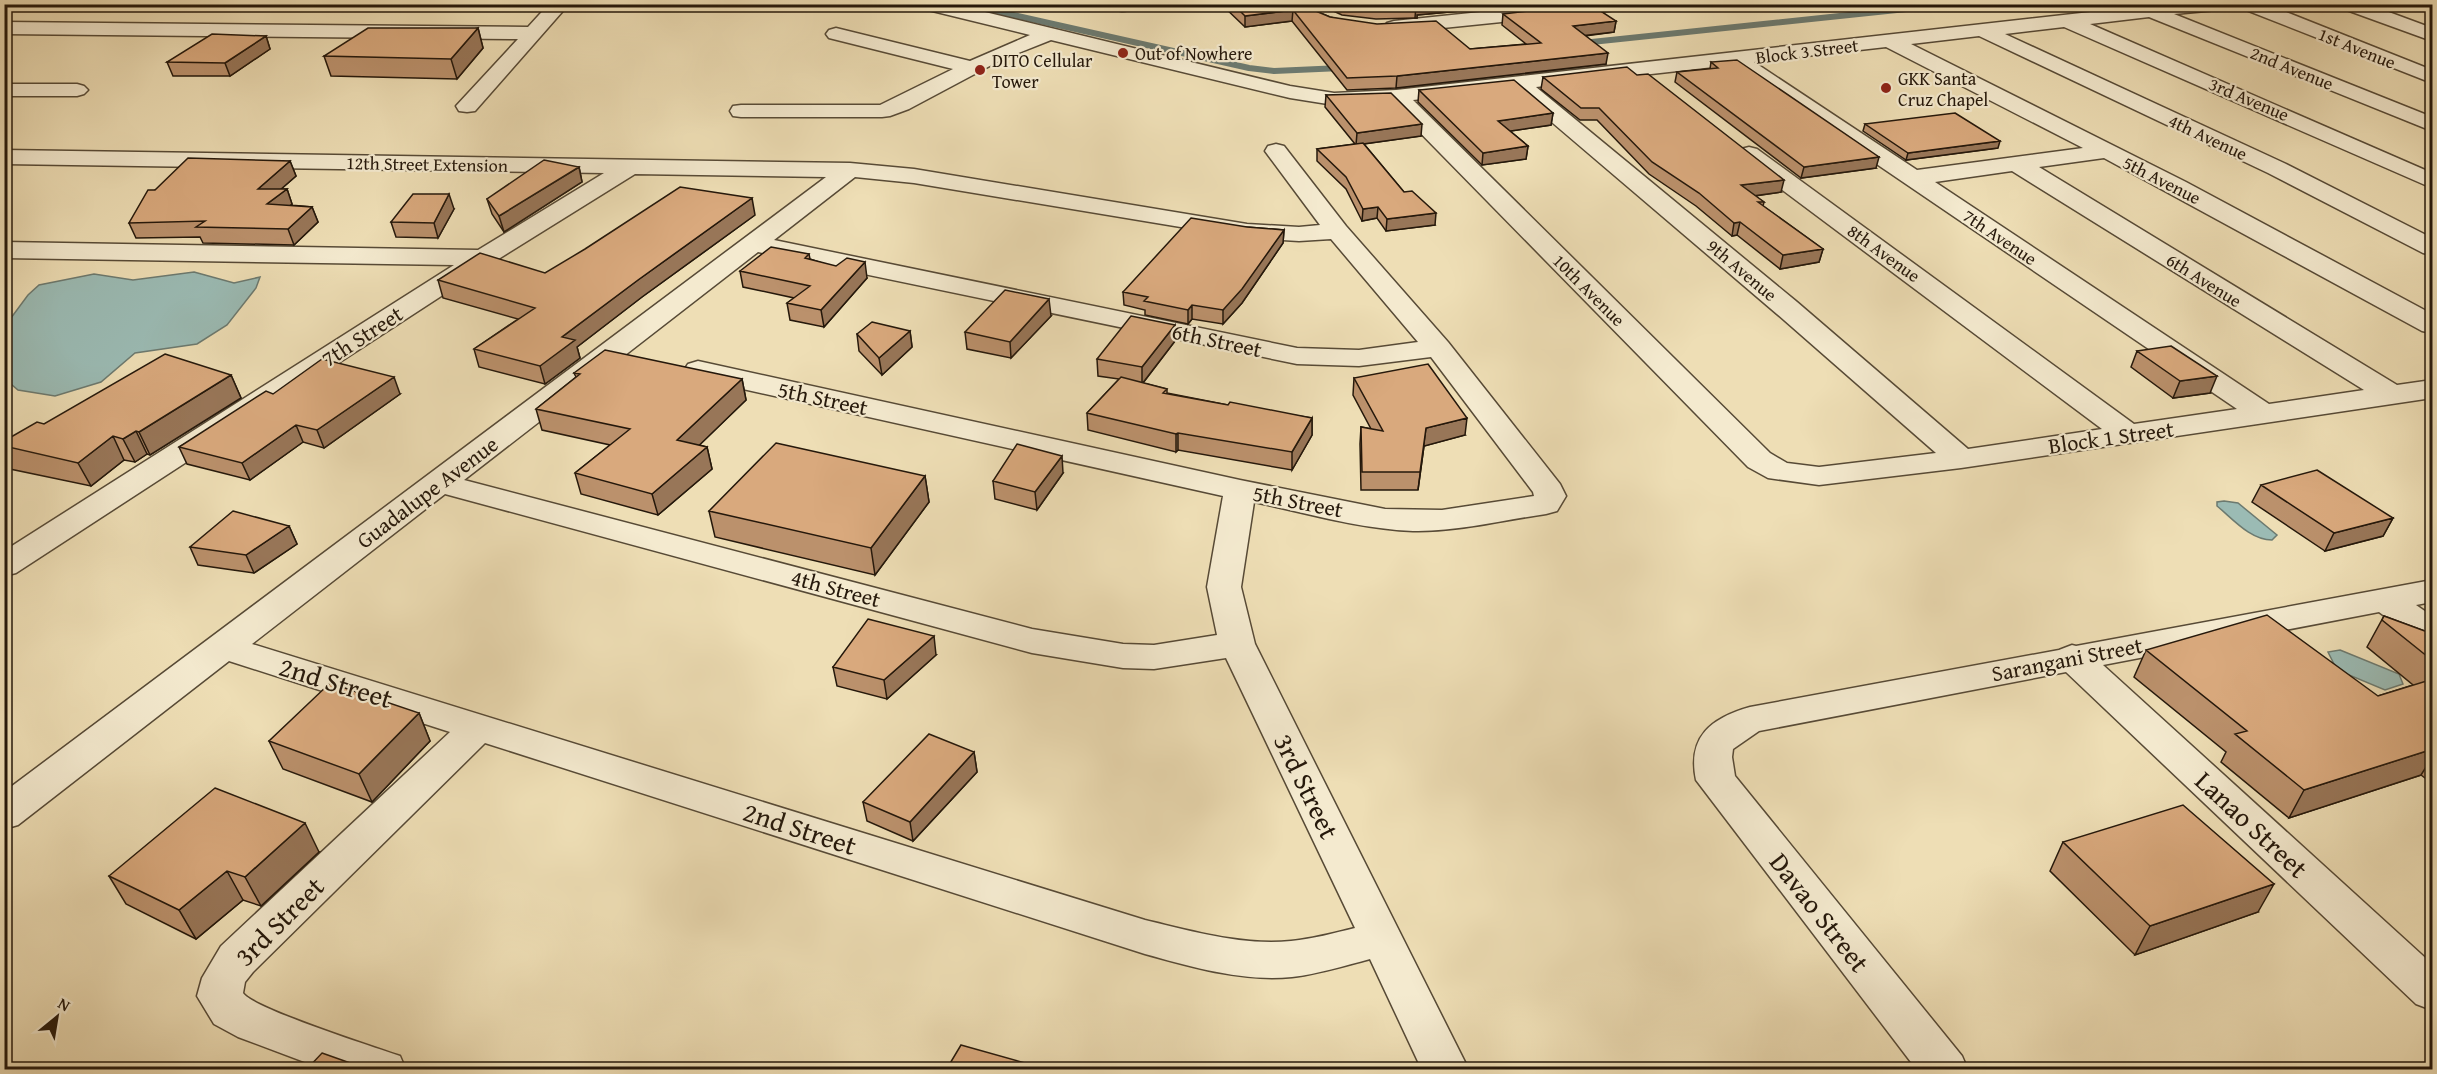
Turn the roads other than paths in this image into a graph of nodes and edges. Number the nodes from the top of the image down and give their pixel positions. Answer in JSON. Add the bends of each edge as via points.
{"nodes":[{"id":1,"x":560,"y":4,"type":"edge"},
{"id":2,"x":927,"y":4,"type":"edge"},
{"id":3,"x":1617,"y":4,"type":"edge"},
{"id":4,"x":2217,"y":4,"type":"edge"},
{"id":5,"x":2248,"y":4,"type":"edge"},
{"id":6,"x":2349,"y":4,"type":"edge"},
{"id":7,"x":61,"y":11,"type":"dead end"},
{"id":8,"x":2152,"y":12,"type":"junction"},
{"id":9,"x":2065,"y":20,"type":"junction"},
{"id":10,"x":1376,"y":27,"type":"edge"},
{"id":11,"x":7,"y":29,"type":"edge"},
{"id":12,"x":1981,"y":30,"type":"junction"},
{"id":13,"x":522,"y":33,"type":"junction"},
{"id":14,"x":836,"y":34,"type":"dead end"},
{"id":15,"x":1049,"y":34,"type":"junction"},
{"id":16,"x":2433,"y":35,"type":"edge"},
{"id":17,"x":1889,"y":41,"type":"junction"},
{"id":18,"x":1736,"y":59,"type":"junction"},
{"id":19,"x":972,"y":67,"type":"junction"},
{"id":20,"x":1642,"y":69,"type":"junction"},
{"id":21,"x":2433,"y":77,"type":"edge"},
{"id":22,"x":1520,"y":84,"type":"junction"},
{"id":23,"x":4,"y":90,"type":"edge"},
{"id":24,"x":77,"y":90,"type":"dead end"},
{"id":25,"x":1669,"y":92,"type":"edge"},
{"id":26,"x":1396,"y":96,"type":"junction"},
{"id":27,"x":467,"y":106,"type":"dead end"},
{"id":28,"x":741,"y":111,"type":"dead end"},
{"id":29,"x":2433,"y":125,"type":"edge"},
{"id":30,"x":1733,"y":142,"type":"edge"},
{"id":31,"x":1276,"y":151,"type":"dead end"},
{"id":32,"x":2106,"y":151,"type":"junction"},
{"id":33,"x":4,"y":157,"type":"edge"},
{"id":34,"x":2017,"y":164,"type":"junction"},
{"id":35,"x":630,"y":167,"type":"junction"},
{"id":36,"x":850,"y":170,"type":"junction"},
{"id":37,"x":1912,"y":178,"type":"junction"},
{"id":38,"x":2433,"y":181,"type":"edge"},
{"id":39,"x":1337,"y":231,"type":"junction"},
{"id":40,"x":752,"y":244,"type":"junction"},
{"id":41,"x":2433,"y":248,"type":"edge"},
{"id":42,"x":4,"y":250,"type":"edge"},
{"id":43,"x":483,"y":258,"type":"junction"},
{"id":44,"x":2433,"y":325,"type":"edge"},
{"id":45,"x":1438,"y":348,"type":"junction"},
{"id":46,"x":612,"y":351,"type":"junction"},
{"id":47,"x":2433,"y":389,"type":"edge"},
{"id":48,"x":2392,"y":395,"type":"junction"},
{"id":49,"x":2264,"y":414,"type":"junction"},
{"id":50,"x":2128,"y":434,"type":"junction"},
{"id":51,"x":1961,"y":459,"type":"junction"},
{"id":52,"x":1789,"y":473,"type":"joint"},
{"id":53,"x":439,"y":483,"type":"junction"},
{"id":54,"x":1240,"y":490,"type":"junction"},
{"id":55,"x":4,"y":566,"type":"edge"},
{"id":56,"x":2433,"y":591,"type":"edge"},
{"id":57,"x":2386,"y":600,"type":"junction"},
{"id":58,"x":2433,"y":633,"type":"edge"},
{"id":59,"x":1238,"y":644,"type":"junction"},
{"id":60,"x":223,"y":647,"type":"junction"},
{"id":61,"x":2072,"y":657,"type":"junction"},
{"id":62,"x":480,"y":726,"type":"junction"},
{"id":63,"x":1712,"y":748,"type":"joint"},
{"id":64,"x":10,"y":805,"type":"edge"},
{"id":65,"x":1382,"y":939,"type":"junction"},
{"id":66,"x":2433,"y":991,"type":"edge"},
{"id":67,"x":383,"y":1070,"type":"edge"},
{"id":68,"x":1446,"y":1070,"type":"edge"},
{"id":69,"x":1945,"y":1070,"type":"edge"}],
"edges":[{"from":1,"to":13,"type":"street"},
{"from":2,"to":15,"type":"street","name":"Block 3 Street"},
{"from":3,"to":10,"type":"street"},
{"from":4,"to":8,"type":"street","name":"Block 3 Street"},
{"from":5,"to":21,"type":"street","name":"1st Avenue"},
{"from":6,"to":16,"type":"street"},
{"from":7,"to":11,"type":"street"},
{"from":8,"to":9,"type":"street","name":"Block 3 Street"},
{"from":8,"to":29,"type":"street","name":"2nd Avenue"},
{"from":9,"to":12,"type":"street","name":"Block 3 Street"},
{"from":9,"to":38,"type":"street","name":"3rd Avenue"},
{"from":11,"to":13,"type":"street"},
{"from":12,"to":17,"type":"street","name":"Block 3 Street"},
{"from":12,"to":41,"type":"street","name":"4th Avenue","via":[[2276,168]]},
{"from":13,"to":27,"type":"street"},
{"from":14,"to":19,"type":"street"},
{"from":15,"to":19,"type":"street"},
{"from":15,"to":26,"type":"street","name":"Block 3 Street","via":[[1308,95],[1353,99]]},
{"from":17,"to":18,"type":"street","name":"Block 3 Street"},
{"from":17,"to":32,"type":"street","name":"5th Avenue"},
{"from":18,"to":20,"type":"street","name":"Block 3 Street"},
{"from":18,"to":37,"type":"street","name":"7th Avenue"},
{"from":19,"to":28,"type":"street","via":[[882,111]]},
{"from":20,"to":22,"type":"street","name":"Block 3 Street"},
{"from":20,"to":25,"type":"street"},
{"from":22,"to":26,"type":"street","name":"Block 3 Street"},
{"from":22,"to":51,"type":"street","name":"9th Avenue"},
{"from":23,"to":24,"type":"street"},
{"from":26,"to":52,"type":"street","name":"10th Avenue","via":[[1759,460]]},
{"from":30,"to":50,"type":"street","name":"8th Avenue"},
{"from":31,"to":39,"type":"street","name":"5th Street"},
{"from":32,"to":34,"type":"street"},
{"from":32,"to":44,"type":"street","name":"5th Avenue"},
{"from":33,"to":35,"type":"street","name":"12th Street Extension"},
{"from":34,"to":37,"type":"street"},
{"from":34,"to":48,"type":"street","name":"6th Avenue"},
{"from":35,"to":36,"type":"street","name":"12th Street Extension"},
{"from":35,"to":43,"type":"street","name":"7th Street"},
{"from":36,"to":39,"type":"street","via":[[914,176],[1247,231]]},
{"from":36,"to":40,"type":"street","name":"Guadalupe Avenue"},
{"from":37,"to":49,"type":"street","name":"7th Avenue"},
{"from":39,"to":45,"type":"street","name":"5th Street"},
{"from":40,"to":45,"type":"street","name":"6th Street","via":[[1297,356],[1359,358]]},
{"from":40,"to":46,"type":"street","name":"Guadalupe Avenue"},
{"from":42,"to":43,"type":"street"},
{"from":43,"to":55,"type":"street","name":"7th Street"},
{"from":45,"to":54,"type":"street","name":"5th Street","via":[[1549,491],[1546,504],[1414,521],[1385,519]]},
{"from":46,"to":53,"type":"street","name":"Guadalupe Avenue"},
{"from":46,"to":54,"type":"street","name":"5th Street"},
{"from":47,"to":48,"type":"street","name":"Block 1 Street"},
{"from":48,"to":49,"type":"street","name":"Block 1 Street"},
{"from":49,"to":50,"type":"street","name":"Block 1 Street"},
{"from":50,"to":51,"type":"street","name":"Block 1 Street"},
{"from":51,"to":52,"type":"street","name":"Block 1 Street","via":[[1819,476]]},
{"from":53,"to":59,"type":"street","name":"4th Street","via":[[1032,641],[1123,656],[1154,657]]},
{"from":53,"to":60,"type":"street","name":"Guadalupe Avenue"},
{"from":54,"to":59,"type":"street","name":"3rd Street","via":[[1224,587]]},
{"from":56,"to":57,"type":"street","name":"Sarangani Street"},
{"from":57,"to":58,"type":"street"},
{"from":57,"to":61,"type":"street","name":"Sarangani Street"},
{"from":59,"to":65,"type":"street","name":"3rd Street"},
{"from":60,"to":62,"type":"street","name":"2nd Street"},
{"from":60,"to":64,"type":"street","name":"Guadalupe Avenue"},
{"from":61,"to":63,"type":"street","name":"Sarangani Street","via":[[1750,720],[1724,733]]},
{"from":61,"to":66,"type":"street","name":"Lanao Street"},
{"from":62,"to":65,"type":"street","name":"2nd Street","via":[[1134,934],[1199,951],[1290,959]]},
{"from":62,"to":67,"type":"street","name":"3rd Street","via":[[237,959],[224,978],[220,996],[230,1011]]},
{"from":63,"to":69,"type":"street","name":"Davao Street","via":[[1716,780]]},
{"from":65,"to":68,"type":"street","name":"3rd Street"}]}
